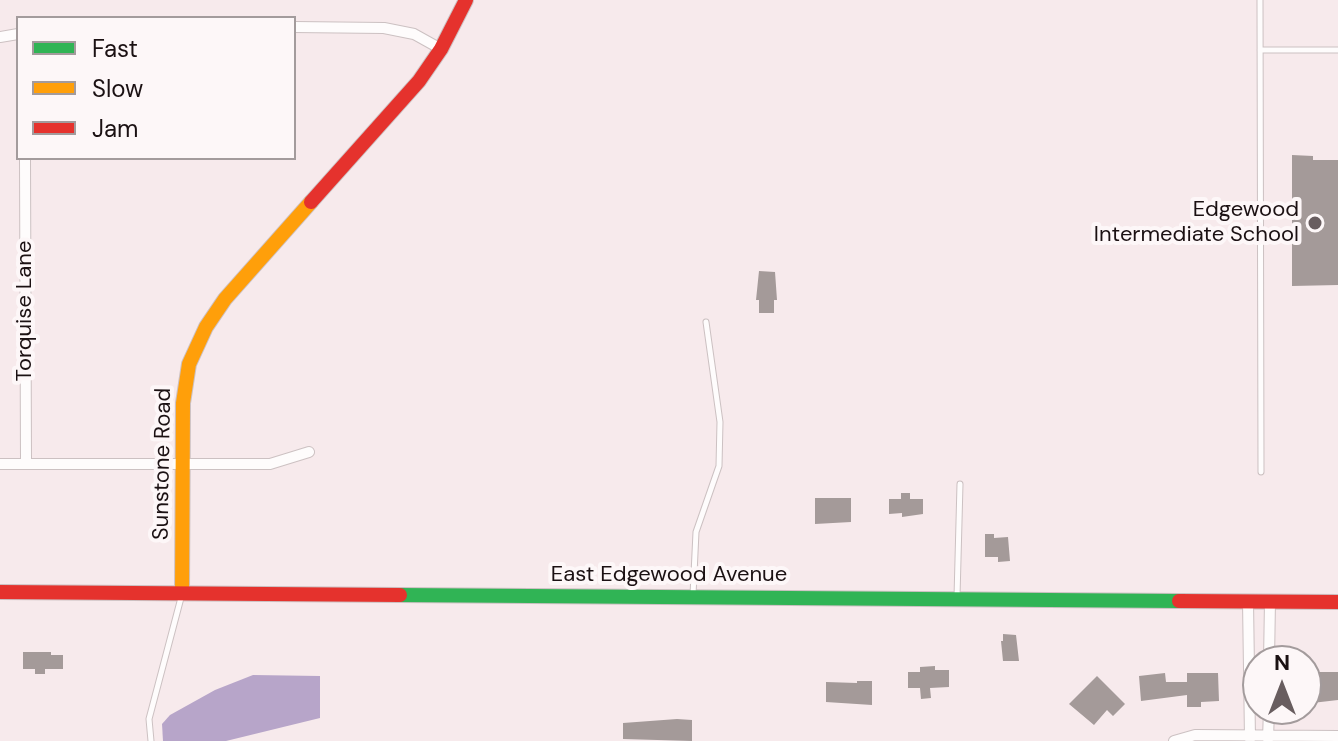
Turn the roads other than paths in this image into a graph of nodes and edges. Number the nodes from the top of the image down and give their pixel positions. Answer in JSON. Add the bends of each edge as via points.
{"nodes":[{"id":1,"x":466,"y":0,"type":"edge"},
{"id":2,"x":1260,"y":0,"type":"edge"},
{"id":3,"x":296,"y":27,"type":"edge"},
{"id":4,"x":441,"y":49,"type":"junction"},
{"id":5,"x":1260,"y":50,"type":"junction"},
{"id":6,"x":1338,"y":50,"type":"edge"},
{"id":7,"x":25,"y":160,"type":"edge"},
{"id":8,"x":706,"y":322,"type":"dead end"},
{"id":9,"x":309,"y":452,"type":"dead end"},
{"id":10,"x":0,"y":464,"type":"edge"},
{"id":11,"x":26,"y":464,"type":"junction"},
{"id":12,"x":183,"y":465,"type":"junction"},
{"id":13,"x":1261,"y":472,"type":"dead end"},
{"id":14,"x":960,"y":484,"type":"dead end"},
{"id":15,"x":0,"y":592,"type":"edge"},
{"id":16,"x":182,"y":593,"type":"junction"},
{"id":17,"x":693,"y":596,"type":"junction"},
{"id":18,"x":957,"y":598,"type":"junction"},
{"id":19,"x":1248,"y":601,"type":"junction"},
{"id":20,"x":1270,"y":601,"type":"junction"},
{"id":21,"x":1338,"y":602,"type":"edge"},
{"id":22,"x":1269,"y":645,"type":"edge"},
{"id":23,"x":1338,"y":736,"type":"edge"},
{"id":24,"x":1250,"y":738,"type":"edge"},
{"id":25,"x":1268,"y":738,"type":"edge"},
{"id":26,"x":151,"y":741,"type":"edge"},
{"id":27,"x":1174,"y":741,"type":"edge"}],
"edges":[{"from":1,"to":4,"type":"main road","name":"Sunstone Road"},
{"from":2,"to":5,"type":"lane"},
{"from":3,"to":4,"type":"street","via":[[384,28],[414,34]]},
{"from":4,"to":12,"type":"main road","name":"Sunstone Road","via":[[206,327],[189,364]]},
{"from":5,"to":6,"type":"lane"},
{"from":5,"to":13,"type":"lane"},
{"from":7,"to":11,"type":"street","name":"Torquise Lane"},
{"from":8,"to":17,"type":"lane","via":[[720,422],[719,466],[696,532]]},
{"from":9,"to":12,"type":"street","via":[[270,464]]},
{"from":10,"to":11,"type":"street"},
{"from":11,"to":12,"type":"street"},
{"from":12,"to":16,"type":"main road","name":"Sunstone Road"},
{"from":14,"to":18,"type":"lane"},
{"from":15,"to":16,"type":"main road","name":"East Edgewood Avenue"},
{"from":16,"to":17,"type":"main road","name":"East Edgewood Avenue"},
{"from":16,"to":26,"type":"lane","via":[[149,719]]},
{"from":17,"to":18,"type":"main road","name":"East Edgewood Avenue"},
{"from":18,"to":19,"type":"main road","name":"East Edgewood Avenue"},
{"from":19,"to":20,"type":"main road","name":"East Edgewood Avenue"},
{"from":19,"to":24,"type":"street"},
{"from":20,"to":21,"type":"main road","name":"East Edgewood Avenue"},
{"from":20,"to":22,"type":"street"},
{"from":23,"to":25,"type":"street"},
{"from":24,"to":25,"type":"street"},
{"from":24,"to":27,"type":"street","via":[[1195,735]]}]}
